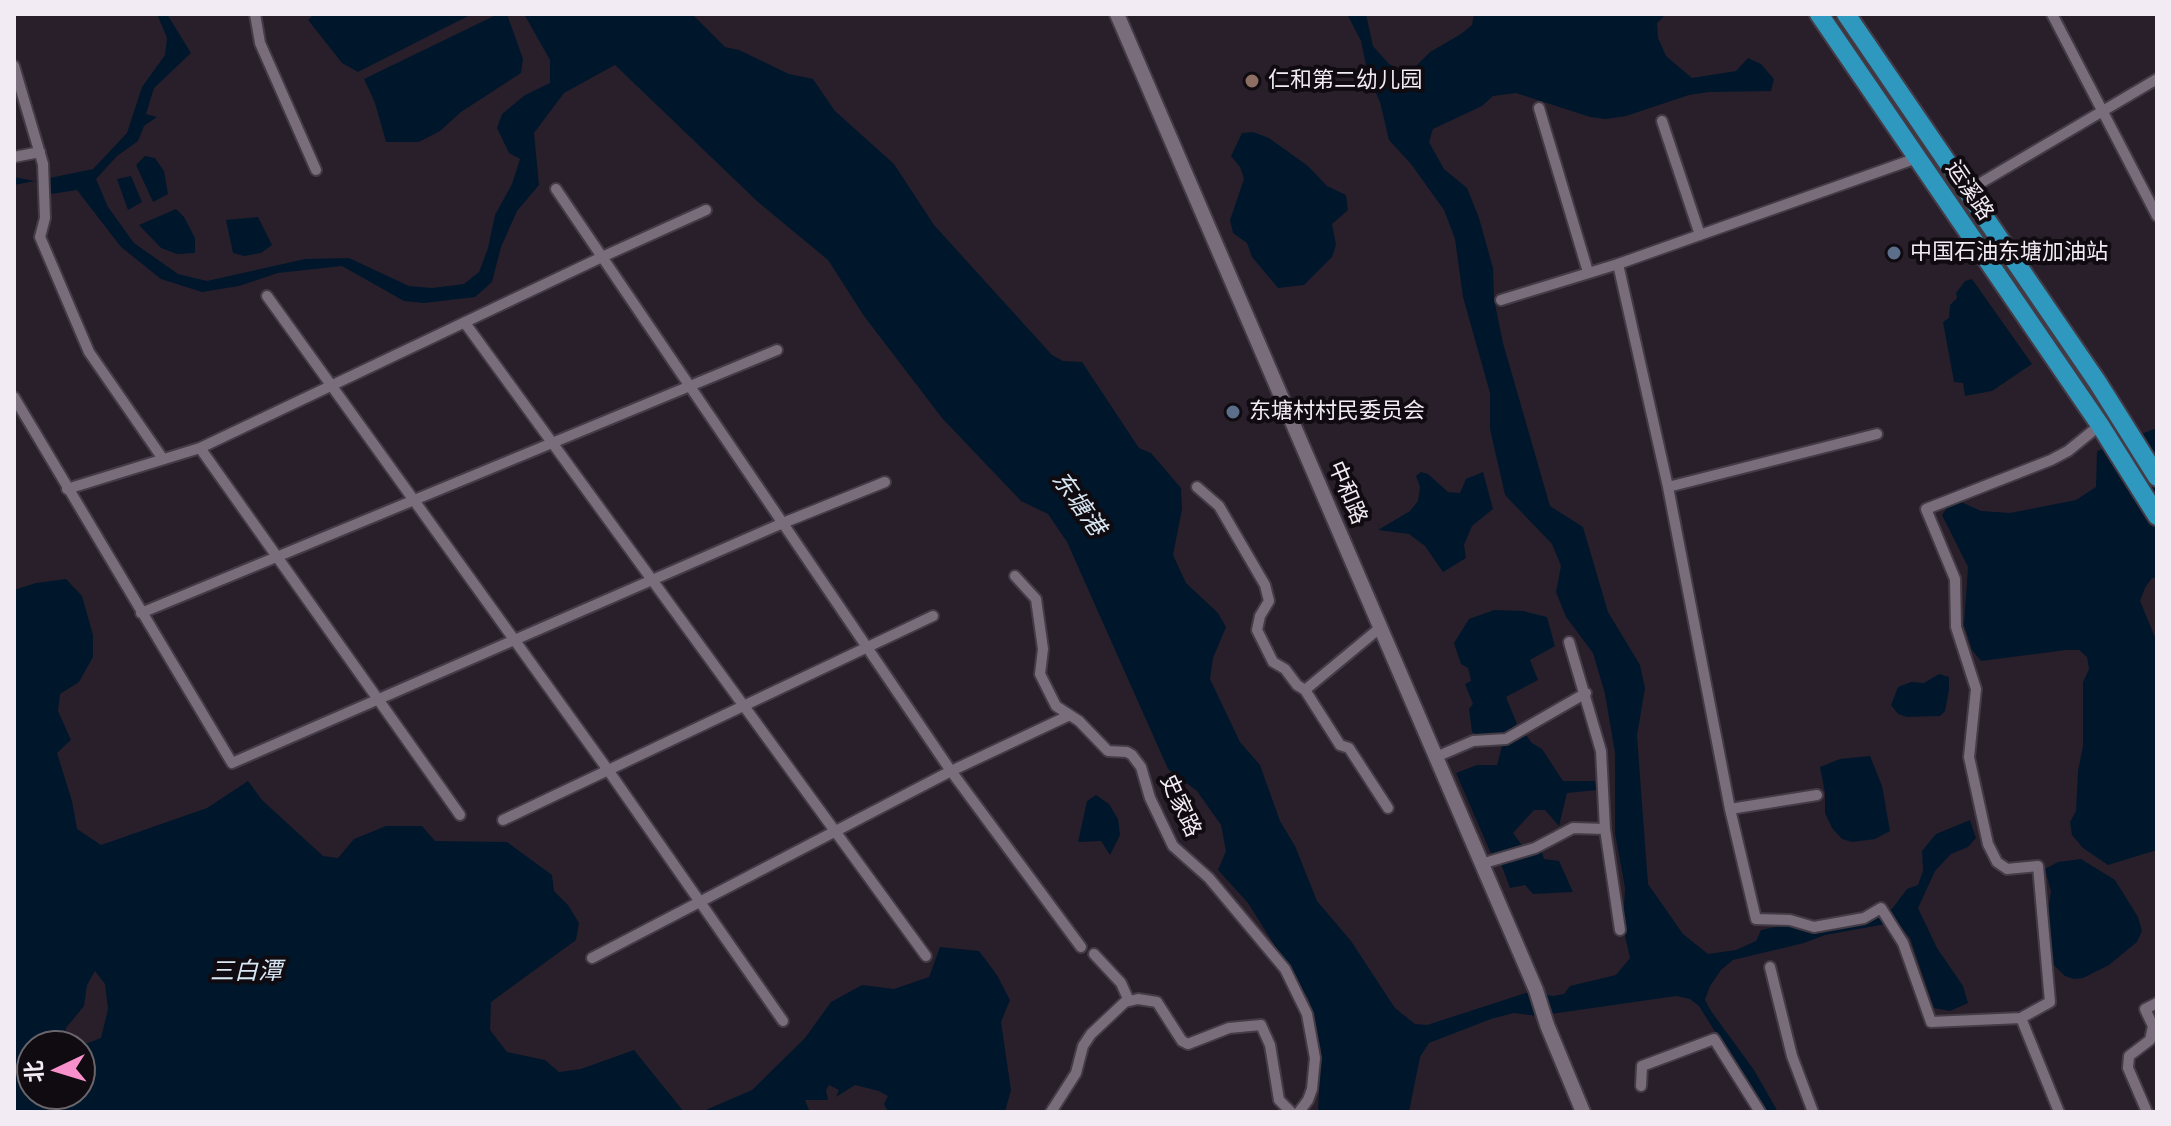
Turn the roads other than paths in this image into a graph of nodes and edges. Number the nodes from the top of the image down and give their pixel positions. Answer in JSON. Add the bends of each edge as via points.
{"nodes":[{"id":1,"x":255,"y":14,"type":"edge"},
{"id":2,"x":1117,"y":14,"type":"edge"},
{"id":3,"x":1819,"y":14,"type":"edge"},
{"id":4,"x":1846,"y":14,"type":"edge"},
{"id":5,"x":2052,"y":14,"type":"edge"},
{"id":6,"x":14,"y":66,"type":"edge"},
{"id":7,"x":2157,"y":79,"type":"edge"},
{"id":8,"x":1539,"y":108,"type":"dead end"},
{"id":9,"x":2103,"y":112,"type":"junction"},
{"id":10,"x":1662,"y":121,"type":"dead end"},
{"id":11,"x":40,"y":152,"type":"junction"},
{"id":12,"x":14,"y":157,"type":"edge"},
{"id":13,"x":1917,"y":158,"type":"junction"},
{"id":14,"x":316,"y":170,"type":"dead end"},
{"id":15,"x":556,"y":189,"type":"dead end"},
{"id":16,"x":1967,"y":191,"type":"junction"},
{"id":17,"x":706,"y":210,"type":"dead end"},
{"id":18,"x":2157,"y":216,"type":"edge"},
{"id":19,"x":1700,"y":235,"type":"junction"},
{"id":20,"x":602,"y":257,"type":"junction"},
{"id":21,"x":1618,"y":264,"type":"junction"},
{"id":22,"x":1588,"y":272,"type":"junction"},
{"id":23,"x":267,"y":296,"type":"dead end"},
{"id":24,"x":1501,"y":300,"type":"dead end"},
{"id":25,"x":465,"y":323,"type":"junction"},
{"id":26,"x":777,"y":350,"type":"dead end"},
{"id":27,"x":330,"y":386,"type":"junction"},
{"id":28,"x":690,"y":387,"type":"junction"},
{"id":29,"x":14,"y":397,"type":"edge"},
{"id":30,"x":2100,"y":425,"type":"junction"},
{"id":31,"x":1877,"y":434,"type":"dead end"},
{"id":32,"x":554,"y":444,"type":"junction"},
{"id":33,"x":200,"y":448,"type":"junction"},
{"id":34,"x":163,"y":459,"type":"junction"},
{"id":35,"x":2157,"y":477,"type":"edge"},
{"id":36,"x":885,"y":482,"type":"dead end"},
{"id":37,"x":1197,"y":487,"type":"dead end"},
{"id":38,"x":1668,"y":487,"type":"junction"},
{"id":39,"x":67,"y":489,"type":"junction"},
{"id":40,"x":414,"y":501,"type":"junction"},
{"id":41,"x":2157,"y":516,"type":"edge"},
{"id":42,"x":783,"y":523,"type":"junction"},
{"id":43,"x":277,"y":557,"type":"junction"},
{"id":44,"x":1015,"y":576,"type":"dead end"},
{"id":45,"x":654,"y":580,"type":"junction"},
{"id":46,"x":141,"y":613,"type":"junction"},
{"id":47,"x":933,"y":616,"type":"dead end"},
{"id":48,"x":1381,"y":627,"type":"junction"},
{"id":49,"x":515,"y":640,"type":"junction"},
{"id":50,"x":1569,"y":642,"type":"dead end"},
{"id":51,"x":867,"y":648,"type":"junction"},
{"id":52,"x":1305,"y":690,"type":"junction"},
{"id":53,"x":1586,"y":693,"type":"junction"},
{"id":54,"x":378,"y":699,"type":"junction"},
{"id":55,"x":745,"y":705,"type":"junction"},
{"id":56,"x":1070,"y":715,"type":"junction"},
{"id":57,"x":1436,"y":757,"type":"junction"},
{"id":58,"x":608,"y":770,"type":"junction"},
{"id":59,"x":951,"y":771,"type":"junction"},
{"id":60,"x":1817,"y":795,"type":"dead end"},
{"id":61,"x":1388,"y":808,"type":"dead end"},
{"id":62,"x":1730,"y":809,"type":"junction"},
{"id":63,"x":460,"y":815,"type":"dead end"},
{"id":64,"x":503,"y":820,"type":"dead end"},
{"id":65,"x":1605,"y":829,"type":"junction"},
{"id":66,"x":836,"y":831,"type":"junction"},
{"id":67,"x":1481,"y":864,"type":"junction"},
{"id":68,"x":699,"y":902,"type":"junction"},
{"id":69,"x":1620,"y":930,"type":"dead end"},
{"id":70,"x":1081,"y":947,"type":"dead end"},
{"id":71,"x":1094,"y":954,"type":"dead end"},
{"id":72,"x":926,"y":956,"type":"dead end"},
{"id":73,"x":592,"y":958,"type":"dead end"},
{"id":74,"x":1770,"y":967,"type":"dead end"},
{"id":75,"x":1129,"y":1001,"type":"junction"},
{"id":76,"x":2157,"y":1003,"type":"edge"},
{"id":77,"x":2021,"y":1018,"type":"junction"},
{"id":78,"x":783,"y":1021,"type":"dead end"},
{"id":79,"x":1641,"y":1086,"type":"dead end"},
{"id":80,"x":1051,"y":1112,"type":"edge"},
{"id":81,"x":1291,"y":1112,"type":"edge"},
{"id":82,"x":1299,"y":1112,"type":"edge"},
{"id":83,"x":1583,"y":1112,"type":"edge"},
{"id":84,"x":1760,"y":1112,"type":"edge"},
{"id":85,"x":1813,"y":1112,"type":"edge"},
{"id":86,"x":2059,"y":1112,"type":"edge"},
{"id":87,"x":2147,"y":1112,"type":"edge"}],
"edges":[{"from":1,"to":14,"type":"street","via":[[260,43]]},
{"from":2,"to":48,"type":"street","name":"中和路"},
{"from":3,"to":13,"type":"highway","name":"运溪路"},
{"from":4,"to":16,"type":"highway","name":"运溪路"},
{"from":5,"to":9,"type":"street"},
{"from":6,"to":11,"type":"street"},
{"from":7,"to":9,"type":"street"},
{"from":8,"to":22,"type":"street"},
{"from":9,"to":16,"type":"street"},
{"from":9,"to":18,"type":"street"},
{"from":10,"to":19,"type":"street"},
{"from":11,"to":12,"type":"street"},
{"from":11,"to":34,"type":"street","via":[[45,218],[40,237],[89,352]]},
{"from":13,"to":19,"type":"street"},
{"from":13,"to":30,"type":"highway","name":"运溪路"},
{"from":15,"to":20,"type":"street"},
{"from":16,"to":35,"type":"highway","name":"运溪路"},
{"from":17,"to":20,"type":"street"},
{"from":19,"to":21,"type":"street"},
{"from":20,"to":25,"type":"street"},
{"from":20,"to":28,"type":"street"},
{"from":21,"to":22,"type":"street"},
{"from":21,"to":38,"type":"street"},
{"from":22,"to":24,"type":"street"},
{"from":23,"to":27,"type":"street"},
{"from":25,"to":27,"type":"street"},
{"from":25,"to":32,"type":"street"},
{"from":26,"to":28,"type":"street"},
{"from":27,"to":33,"type":"street"},
{"from":27,"to":40,"type":"street"},
{"from":28,"to":32,"type":"street"},
{"from":28,"to":42,"type":"street"},
{"from":29,"to":39,"type":"street"},
{"from":30,"to":41,"type":"highway","name":"运溪路"},
{"from":30,"to":77,"type":"street","via":[[2051,460],[1926,509],[1955,579],[1956,627],[1976,689],[1969,757],[1988,844],[2007,869],[2038,866],[2050,1002]]},
{"from":31,"to":38,"type":"street"},
{"from":32,"to":40,"type":"street"},
{"from":32,"to":45,"type":"street"},
{"from":33,"to":34,"type":"street"},
{"from":33,"to":43,"type":"street"},
{"from":34,"to":39,"type":"street"},
{"from":36,"to":42,"type":"street"},
{"from":37,"to":52,"type":"street","via":[[1219,506],[1265,585],[1269,601],[1257,630],[1273,662]]},
{"from":38,"to":62,"type":"street"},
{"from":39,"to":46,"type":"street"},
{"from":40,"to":43,"type":"street"},
{"from":40,"to":49,"type":"street"},
{"from":42,"to":45,"type":"street"},
{"from":42,"to":51,"type":"street"},
{"from":43,"to":46,"type":"street"},
{"from":43,"to":54,"type":"street"},
{"from":44,"to":56,"type":"street","name":"史家路","via":[[1036,599],[1043,649],[1040,674],[1056,706]]},
{"from":45,"to":49,"type":"street"},
{"from":45,"to":55,"type":"street"},
{"from":46,"to":54,"type":"street","via":[[232,763]]},
{"from":47,"to":51,"type":"street"},
{"from":48,"to":52,"type":"street"},
{"from":48,"to":57,"type":"street","name":"中和路"},
{"from":49,"to":54,"type":"street"},
{"from":49,"to":58,"type":"street"},
{"from":50,"to":53,"type":"street"},
{"from":51,"to":55,"type":"street"},
{"from":51,"to":59,"type":"street"},
{"from":52,"to":61,"type":"street"},
{"from":53,"to":57,"type":"street","via":[[1506,739],[1473,741]]},
{"from":53,"to":65,"type":"street","via":[[1601,751]]},
{"from":54,"to":63,"type":"street"},
{"from":55,"to":58,"type":"street"},
{"from":55,"to":66,"type":"street"},
{"from":56,"to":59,"type":"street"},
{"from":56,"to":82,"type":"street","name":"史家路","via":[[1108,751],[1127,752],[1137,761],[1173,846],[1209,878],[1285,969],[1307,1014],[1315,1058],[1312,1089]]},
{"from":57,"to":67,"type":"street","name":"中和路"},
{"from":58,"to":64,"type":"street"},
{"from":58,"to":68,"type":"street"},
{"from":59,"to":66,"type":"street"},
{"from":59,"to":70,"type":"street"},
{"from":60,"to":62,"type":"street"},
{"from":62,"to":77,"type":"street","via":[[1756,919],[1814,927],[1864,918],[1881,908],[1903,943],[1931,1022]]},
{"from":65,"to":67,"type":"street","via":[[1573,828],[1535,848]]},
{"from":65,"to":69,"type":"street"},
{"from":66,"to":68,"type":"street"},
{"from":66,"to":72,"type":"street"},
{"from":67,"to":83,"type":"street","name":"中和路"},
{"from":68,"to":73,"type":"street"},
{"from":68,"to":78,"type":"street"},
{"from":71,"to":75,"type":"street","via":[[1121,983]]},
{"from":74,"to":85,"type":"street","via":[[1792,1056]]},
{"from":75,"to":80,"type":"street","via":[[1091,1034],[1076,1073]]},
{"from":75,"to":81,"type":"street","via":[[1157,1002],[1188,1044],[1229,1028],[1261,1025],[1270,1045],[1279,1100]]},
{"from":76,"to":87,"type":"street","via":[[2145,1009],[2153,1026],[2150,1040],[2129,1056],[2128,1068]]},
{"from":77,"to":86,"type":"street"},
{"from":79,"to":84,"type":"street","via":[[1642,1066],[1714,1039]]}]}
